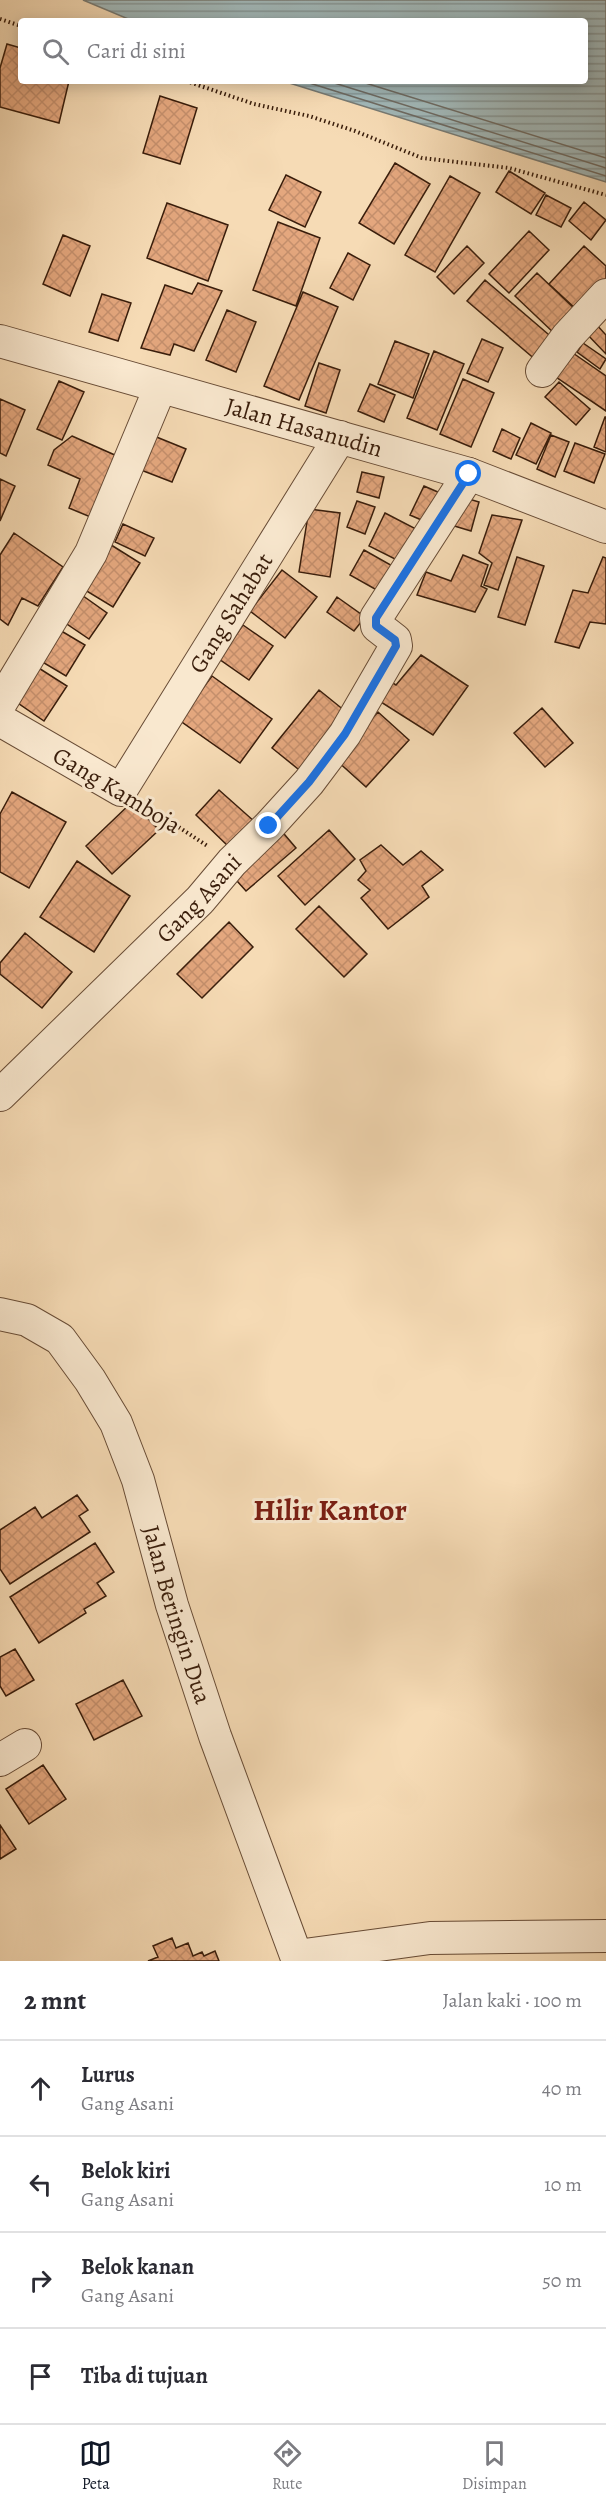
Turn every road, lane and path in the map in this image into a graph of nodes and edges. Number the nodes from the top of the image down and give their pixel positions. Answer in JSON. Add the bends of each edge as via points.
{"nodes":[{"id":1,"x":0,"y":19,"type":"edge"},
{"id":2,"x":18,"y":25,"type":"edge"},
{"id":3,"x":195,"y":84,"type":"edge"},
{"id":4,"x":606,"y":195,"type":"edge"},
{"id":5,"x":606,"y":295,"type":"edge"},
{"id":6,"x":0,"y":341,"type":"edge"},
{"id":7,"x":542,"y":371,"type":"dead end"},
{"id":8,"x":160,"y":388,"type":"junction"},
{"id":9,"x":340,"y":437,"type":"junction"},
{"id":10,"x":469,"y":474,"type":"junction"},
{"id":11,"x":606,"y":527,"type":"edge"},
{"id":12,"x":0,"y":704,"type":"edge"},
{"id":13,"x":0,"y":720,"type":"edge"},
{"id":14,"x":121,"y":790,"type":"junction"},
{"id":15,"x":232,"y":862,"type":"junction"},
{"id":16,"x":0,"y":1095,"type":"edge"},
{"id":17,"x":0,"y":1314,"type":"edge"},
{"id":18,"x":606,"y":1936,"type":"edge"},
{"id":19,"x":297,"y":1958,"type":"edge"}],
"edges":[{"from":1,"to":2,"type":"path"},
{"from":3,"to":4,"type":"path","via":[[356,131],[422,158],[508,168]]},
{"from":5,"to":7,"type":"street"},
{"from":6,"to":8,"type":"street","name":"Jalan Hasanudin"},
{"from":8,"to":9,"type":"street","name":"Jalan Hasanudin"},
{"from":8,"to":12,"type":"street","via":[[91,553]]},
{"from":9,"to":10,"type":"street","name":"Jalan Hasanudin"},
{"from":9,"to":14,"type":"street","name":"Gang Sahabat"},
{"from":10,"to":11,"type":"street","name":"Jalan Hasanudin"},
{"from":10,"to":15,"type":"street","name":"Gang Asani","via":[[376,618],[376,626],[395,640],[396,646],[345,734],[309,782]]},
{"from":13,"to":14,"type":"street","name":"Gang Kamboja"},
{"from":14,"to":15,"type":"path","name":"Gang Kamboja"},
{"from":15,"to":16,"type":"street","name":"Gang Asani","via":[[200,900]]},
{"from":17,"to":19,"type":"street","name":"Jalan Beringin Dua","via":[[27,1320],[60,1339],[116,1423],[138,1480],[172,1605],[215,1736]]},
{"from":18,"to":19,"type":"street","via":[[430,1938]]}]}
